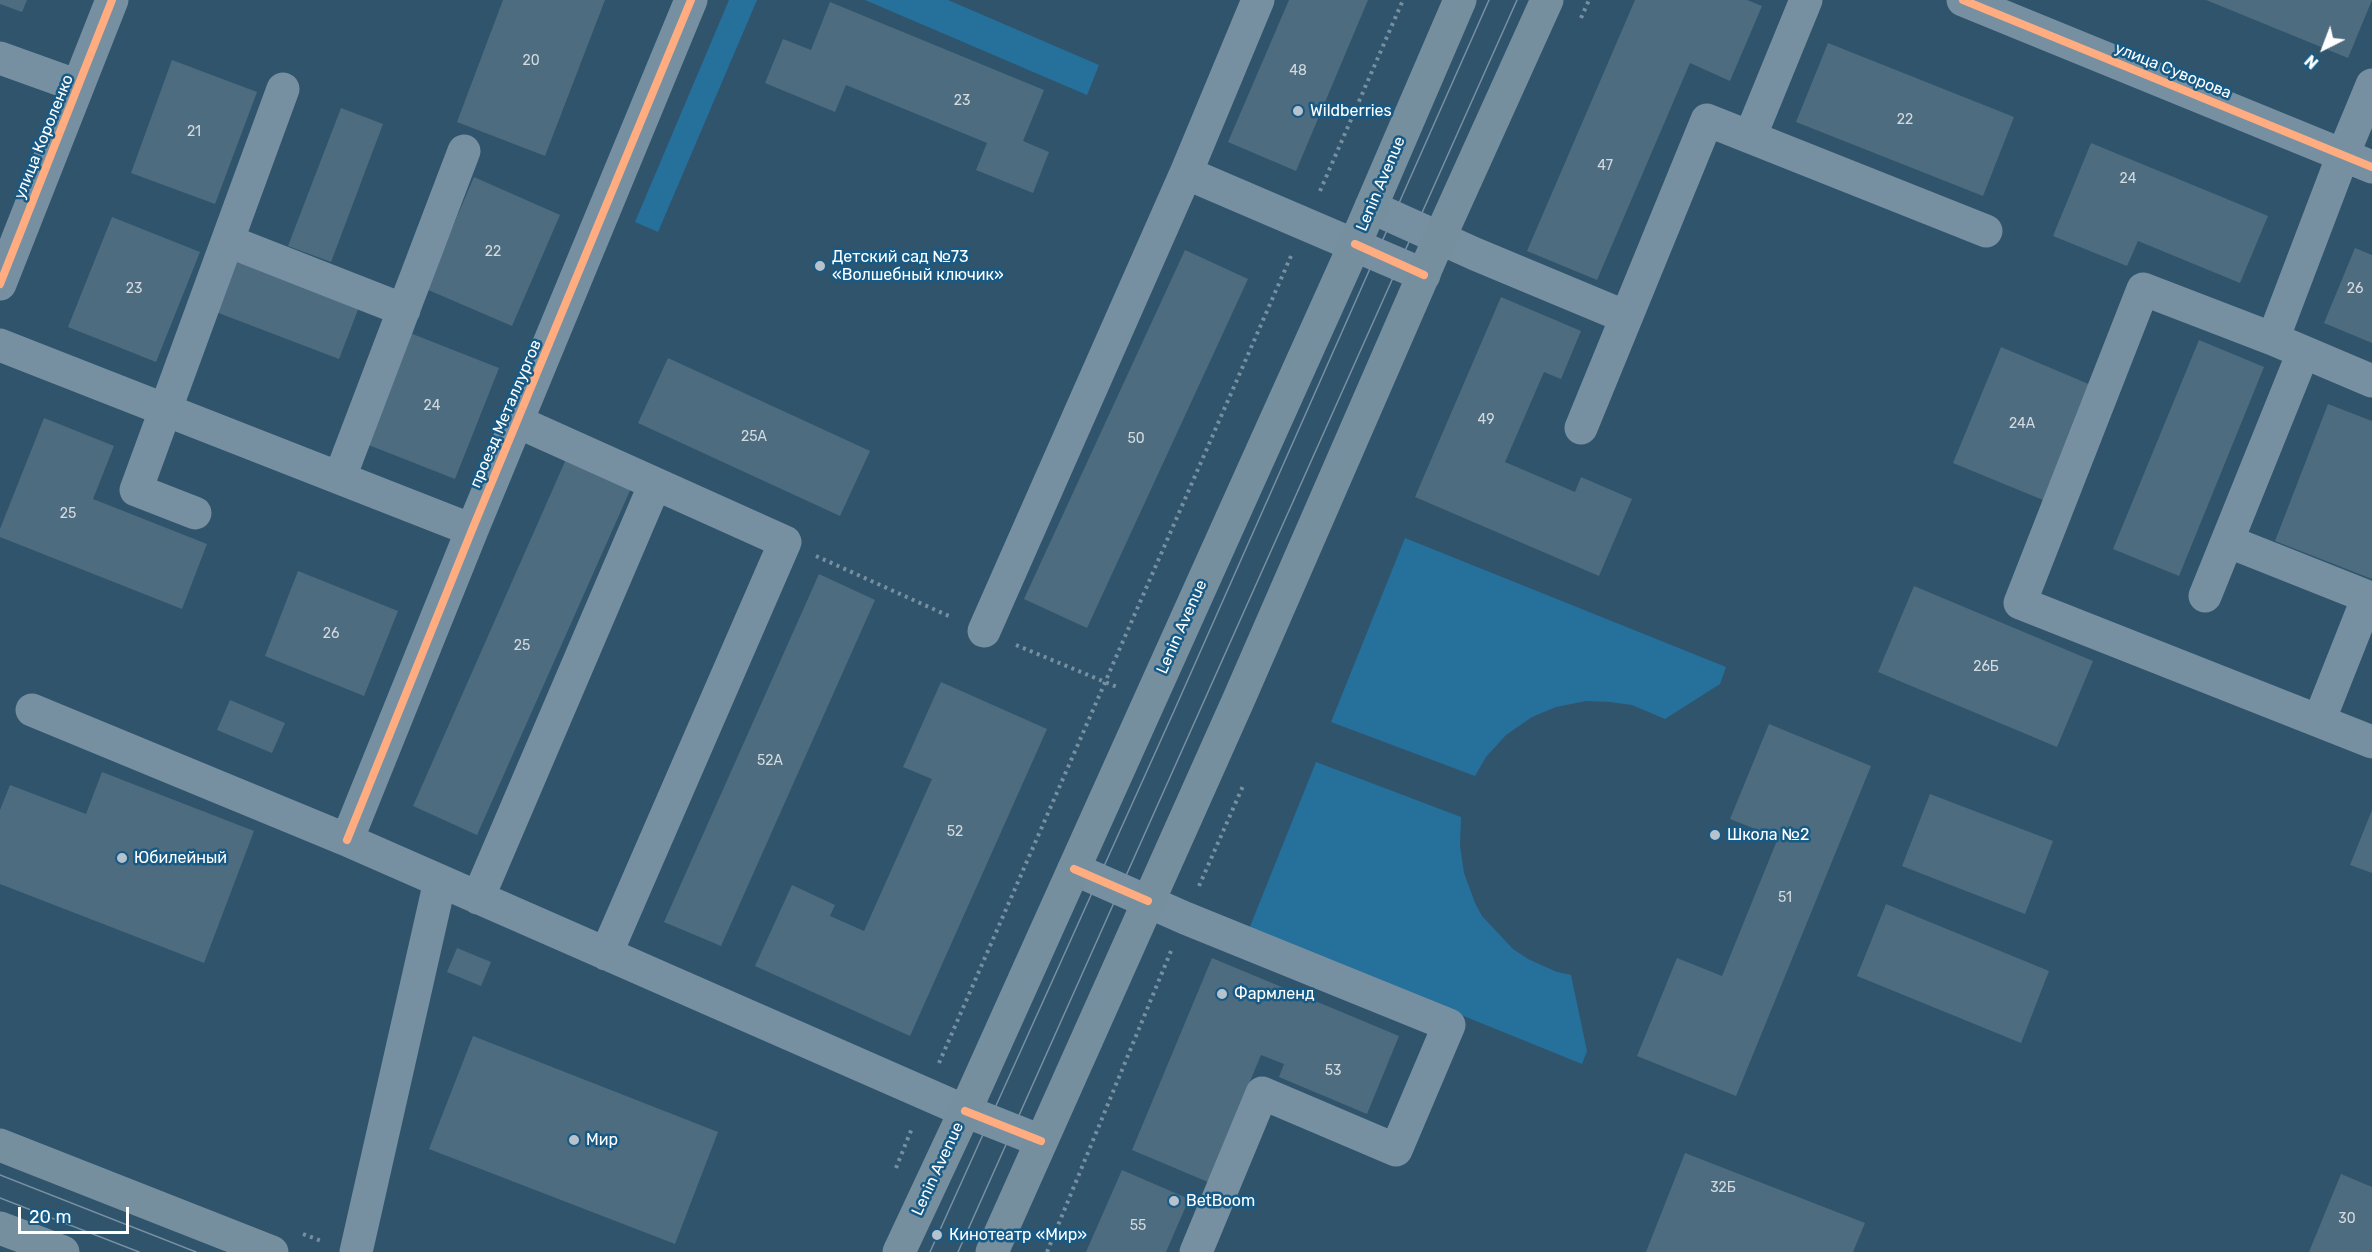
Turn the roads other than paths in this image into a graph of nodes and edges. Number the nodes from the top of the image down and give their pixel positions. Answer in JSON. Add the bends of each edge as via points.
{"nodes":[{"id":1,"x":112,"y":0,"type":"edge"},
{"id":2,"x":691,"y":0,"type":"edge"},
{"id":3,"x":1257,"y":0,"type":"edge"},
{"id":4,"x":1460,"y":0,"type":"edge"},
{"id":5,"x":1547,"y":0,"type":"edge"},
{"id":6,"x":1806,"y":0,"type":"edge"},
{"id":7,"x":1963,"y":0,"type":"edge"},
{"id":8,"x":0,"y":58,"type":"edge"},
{"id":9,"x":2372,"y":85,"type":"edge"},
{"id":10,"x":78,"y":86,"type":"junction"},
{"id":11,"x":283,"y":89,"type":"dead end"},
{"id":12,"x":1750,"y":137,"type":"junction"},
{"id":13,"x":464,"y":151,"type":"dead end"},
{"id":14,"x":2357,"y":161,"type":"edge"},
{"id":15,"x":1186,"y":173,"type":"junction"},
{"id":16,"x":1371,"y":207,"type":"junction"},
{"id":17,"x":1986,"y":231,"type":"dead end"},
{"id":18,"x":1439,"y":239,"type":"junction"},
{"id":19,"x":228,"y":241,"type":"junction"},
{"id":20,"x":1355,"y":244,"type":"junction"},
{"id":21,"x":1424,"y":275,"type":"junction"},
{"id":22,"x":0,"y":284,"type":"edge"},
{"id":23,"x":404,"y":310,"type":"junction"},
{"id":24,"x":1626,"y":317,"type":"junction"},
{"id":25,"x":2273,"y":339,"type":"junction"},
{"id":26,"x":0,"y":345,"type":"edge"},
{"id":27,"x":2302,"y":353,"type":"junction"},
{"id":28,"x":2372,"y":381,"type":"edge"},
{"id":29,"x":166,"y":410,"type":"junction"},
{"id":30,"x":518,"y":422,"type":"junction"},
{"id":31,"x":1581,"y":428,"type":"dead end"},
{"id":32,"x":340,"y":477,"type":"junction"},
{"id":33,"x":656,"y":484,"type":"junction"},
{"id":34,"x":195,"y":513,"type":"dead end"},
{"id":35,"x":472,"y":530,"type":"junction"},
{"id":36,"x":2227,"y":541,"type":"junction"},
{"id":37,"x":2205,"y":596,"type":"dead end"},
{"id":38,"x":984,"y":631,"type":"road end"},
{"id":39,"x":32,"y":710,"type":"dead end"},
{"id":40,"x":2319,"y":721,"type":"junction"},
{"id":41,"x":2372,"y":742,"type":"edge"},
{"id":42,"x":347,"y":840,"type":"junction"},
{"id":43,"x":1074,"y":869,"type":"junction"},
{"id":44,"x":440,"y":881,"type":"junction"},
{"id":45,"x":478,"y":898,"type":"junction"},
{"id":46,"x":1148,"y":901,"type":"junction"},
{"id":47,"x":606,"y":954,"type":"junction"},
{"id":48,"x":965,"y":1111,"type":"junction"},
{"id":49,"x":1041,"y":1141,"type":"junction"},
{"id":50,"x":0,"y":1145,"type":"edge"},
{"id":51,"x":0,"y":1228,"type":"edge"},
{"id":52,"x":63,"y":1252,"type":"edge"},
{"id":53,"x":272,"y":1252,"type":"edge"},
{"id":54,"x":356,"y":1252,"type":"edge"},
{"id":55,"x":899,"y":1252,"type":"edge"},
{"id":56,"x":992,"y":1252,"type":"edge"},
{"id":57,"x":1196,"y":1252,"type":"edge"}],
"edges":[{"from":1,"to":10,"type":"street","name":"улица Короленко"},
{"from":2,"to":30,"type":"street","name":"проезд Металлургов"},
{"from":3,"to":15,"type":"street"},
{"from":4,"to":16,"type":"main road","name":"Lenin Avenue"},
{"from":5,"to":18,"type":"main road"},
{"from":6,"to":12,"type":"street"},
{"from":7,"to":14,"type":"street","name":"улица Суворова"},
{"from":8,"to":10,"type":"street"},
{"from":9,"to":14,"type":"street"},
{"from":10,"to":22,"type":"street","name":"улица Короленко"},
{"from":11,"to":19,"type":"street"},
{"from":12,"to":17,"type":"street"},
{"from":12,"to":24,"type":"street","via":[[1707,120]]},
{"from":13,"to":23,"type":"street"},
{"from":14,"to":25,"type":"street"},
{"from":15,"to":20,"type":"street"},
{"from":15,"to":38,"type":"street"},
{"from":16,"to":18,"type":"street"},
{"from":16,"to":20,"type":"main road","name":"Lenin Avenue"},
{"from":18,"to":21,"type":"main road"},
{"from":18,"to":24,"type":"street"},
{"from":19,"to":23,"type":"street"},
{"from":19,"to":29,"type":"street"},
{"from":20,"to":21,"type":"street"},
{"from":20,"to":43,"type":"main road","name":"Lenin Avenue"},
{"from":21,"to":46,"type":"main road"},
{"from":23,"to":32,"type":"street"},
{"from":24,"to":31,"type":"street"},
{"from":25,"to":27,"type":"street"},
{"from":25,"to":40,"type":"street","via":[[2143,289],[2020,603]]},
{"from":26,"to":29,"type":"street"},
{"from":27,"to":28,"type":"street"},
{"from":27,"to":36,"type":"street"},
{"from":29,"to":32,"type":"street"},
{"from":29,"to":34,"type":"street","via":[[136,490]]},
{"from":30,"to":33,"type":"street"},
{"from":30,"to":35,"type":"street","name":"проезд Металлургов"},
{"from":32,"to":35,"type":"street"},
{"from":33,"to":45,"type":"street"},
{"from":33,"to":47,"type":"street","via":[[785,542]]},
{"from":35,"to":42,"type":"street","name":"проезд Металлургов"},
{"from":36,"to":37,"type":"street"},
{"from":36,"to":40,"type":"street","via":[[2368,597]]},
{"from":39,"to":42,"type":"street"},
{"from":40,"to":41,"type":"street"},
{"from":42,"to":44,"type":"street"},
{"from":43,"to":46,"type":"street"},
{"from":43,"to":48,"type":"main road","name":"Lenin Avenue"},
{"from":44,"to":45,"type":"street"},
{"from":44,"to":54,"type":"street"},
{"from":45,"to":47,"type":"street"},
{"from":46,"to":49,"type":"main road"},
{"from":46,"to":57,"type":"street","via":[[1449,1025],[1396,1149],[1262,1093]]},
{"from":47,"to":48,"type":"street"},
{"from":48,"to":49,"type":"street"},
{"from":48,"to":55,"type":"main road","name":"Lenin Avenue"},
{"from":49,"to":56,"type":"main road"},
{"from":50,"to":53,"type":"main road"},
{"from":51,"to":52,"type":"main road"}]}
